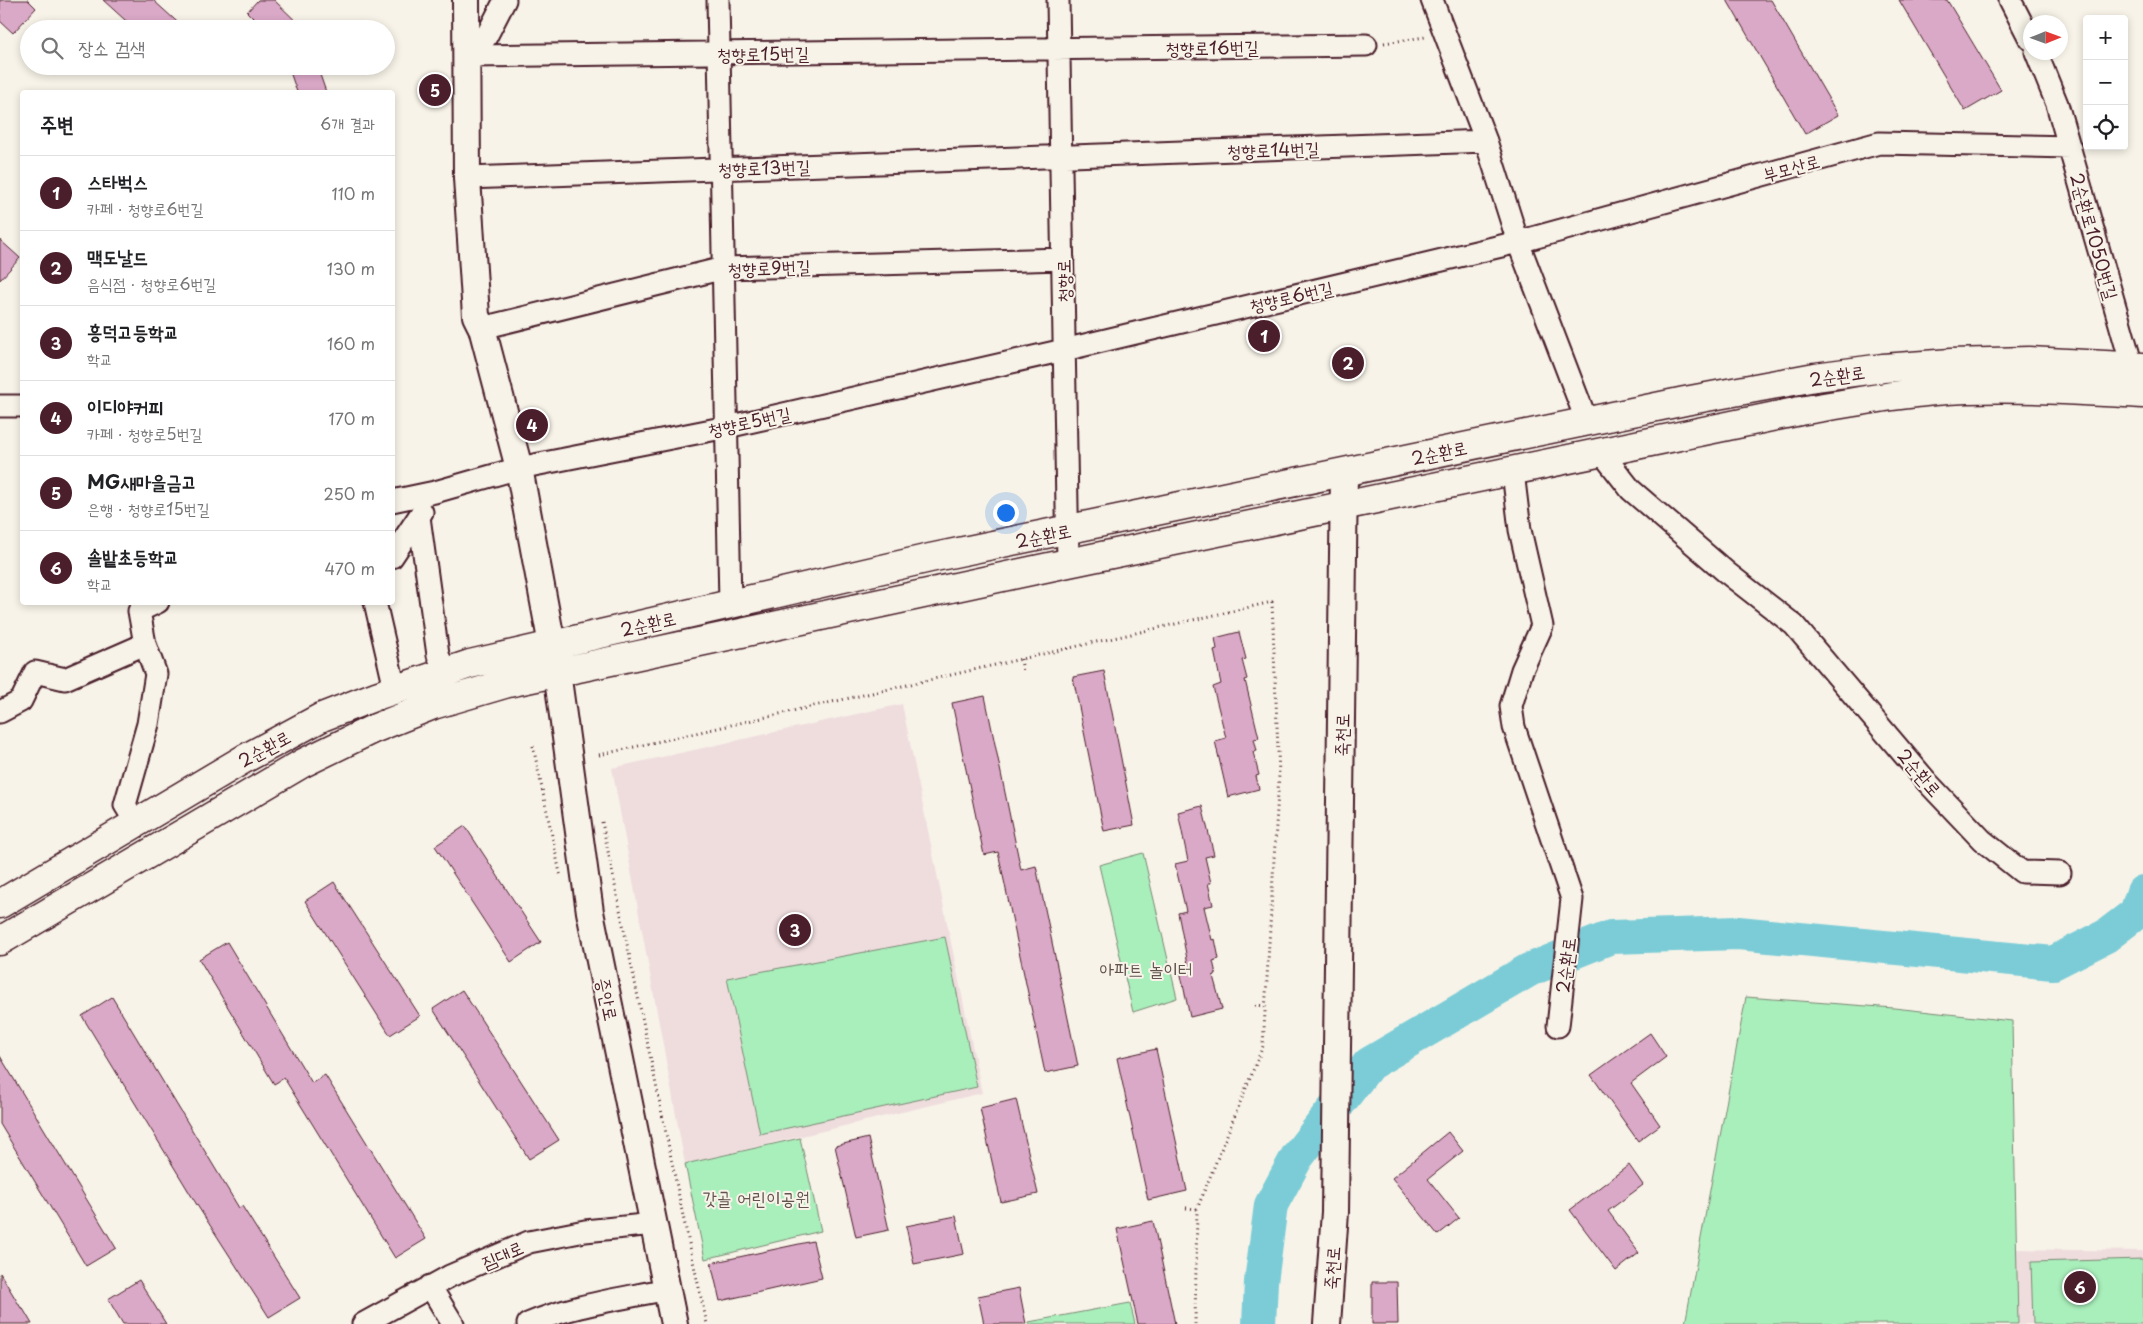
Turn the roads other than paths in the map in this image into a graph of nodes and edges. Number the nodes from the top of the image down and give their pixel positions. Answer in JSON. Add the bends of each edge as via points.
{"nodes":[{"id":1,"x":466,"y":0,"type":"edge"},
{"id":2,"x":505,"y":0,"type":"edge"},
{"id":3,"x":718,"y":0,"type":"edge"},
{"id":4,"x":1058,"y":0,"type":"edge"},
{"id":5,"x":1432,"y":0,"type":"edge"},
{"id":6,"x":2010,"y":0,"type":"edge"},
{"id":7,"x":2023,"y":25,"type":"edge"},
{"id":8,"x":1366,"y":45,"type":"road end"},
{"id":9,"x":1059,"y":49,"type":"junction"},
{"id":10,"x":720,"y":53,"type":"junction"},
{"id":11,"x":467,"y":56,"type":"junction"},
{"id":12,"x":2039,"y":60,"type":"edge"},
{"id":13,"x":1486,"y":141,"type":"junction"},
{"id":14,"x":2070,"y":147,"type":"junction"},
{"id":15,"x":1061,"y":156,"type":"junction"},
{"id":16,"x":722,"y":168,"type":"junction"},
{"id":17,"x":468,"y":178,"type":"junction"},
{"id":18,"x":1518,"y":242,"type":"junction"},
{"id":19,"x":1063,"y":259,"type":"junction"},
{"id":20,"x":724,"y":268,"type":"junction"},
{"id":21,"x":482,"y":328,"type":"junction"},
{"id":22,"x":1064,"y":350,"type":"junction"},
{"id":23,"x":2138,"y":366,"type":"edge"},
{"id":24,"x":2141,"y":393,"type":"edge"},
{"id":25,"x":0,"y":406,"type":"edge"},
{"id":26,"x":20,"y":406,"type":"edge"},
{"id":27,"x":1587,"y":422,"type":"junction"},
{"id":28,"x":727,"y":427,"type":"junction"},
{"id":29,"x":1602,"y":452,"type":"junction"},
{"id":30,"x":518,"y":468,"type":"junction"},
{"id":31,"x":1344,"y":472,"type":"junction"},
{"id":32,"x":1513,"y":472,"type":"junction"},
{"id":33,"x":434,"y":492,"type":"junction"},
{"id":34,"x":395,"y":499,"type":"edge"},
{"id":35,"x":1344,"y":506,"type":"junction"},
{"id":36,"x":419,"y":517,"type":"junction"},
{"id":37,"x":1067,"y":530,"type":"junction"},
{"id":38,"x":395,"y":553,"type":"edge"},
{"id":39,"x":1068,"y":563,"type":"junction"},
{"id":40,"x":730,"y":604,"type":"junction"},
{"id":41,"x":145,"y":605,"type":"edge"},
{"id":42,"x":376,"y":605,"type":"edge"},
{"id":43,"x":145,"y":644,"type":"junction"},
{"id":44,"x":552,"y":645,"type":"junction"},
{"id":45,"x":446,"y":672,"type":"junction"},
{"id":46,"x":557,"y":672,"type":"junction"},
{"id":47,"x":395,"y":689,"type":"junction"},
{"id":48,"x":0,"y":712,"type":"edge"},
{"id":49,"x":136,"y":824,"type":"junction"},
{"id":50,"x":2060,"y":873,"type":"dead end"},
{"id":51,"x":0,"y":904,"type":"edge"},
{"id":52,"x":0,"y":941,"type":"edge"},
{"id":53,"x":1558,"y":1026,"type":"dead end"},
{"id":54,"x":654,"y":1224,"type":"junction"},
{"id":55,"x":430,"y":1286,"type":"junction"},
{"id":56,"x":667,"y":1289,"type":"junction"},
{"id":57,"x":579,"y":1316,"type":"edge"},
{"id":58,"x":364,"y":1324,"type":"edge"},
{"id":59,"x":452,"y":1324,"type":"edge"},
{"id":60,"x":528,"y":1324,"type":"edge"},
{"id":61,"x":674,"y":1324,"type":"edge"},
{"id":62,"x":1327,"y":1324,"type":"edge"}],
"edges":[{"from":1,"to":11,"type":"street","name":"증안로"},
{"from":2,"to":11,"type":"street","via":[[486,37]]},
{"from":3,"to":10,"type":"street"},
{"from":4,"to":9,"type":"street","name":"청향로"},
{"from":5,"to":13,"type":"street"},
{"from":6,"to":7,"type":"street"},
{"from":8,"to":9,"type":"street","name":"청향로16번길"},
{"from":9,"to":10,"type":"street","name":"청향로15번길"},
{"from":9,"to":15,"type":"street","name":"청향로"},
{"from":10,"to":11,"type":"street","name":"청향로15번길"},
{"from":10,"to":16,"type":"street"},
{"from":11,"to":17,"type":"street","name":"증안로"},
{"from":12,"to":14,"type":"street","name":"2순환로1050번길"},
{"from":13,"to":15,"type":"street","name":"청향로14번길"},
{"from":13,"to":18,"type":"street"},
{"from":14,"to":18,"type":"street","name":"부모산로","via":[[1879,143]]},
{"from":14,"to":23,"type":"street","name":"2순환로1050번길"},
{"from":15,"to":16,"type":"street","name":"청향로13번길"},
{"from":15,"to":19,"type":"street","name":"청향로"},
{"from":16,"to":17,"type":"street","name":"청향로13번길"},
{"from":16,"to":20,"type":"street"},
{"from":17,"to":21,"type":"street","name":"증안로","via":[[476,316]]},
{"from":18,"to":22,"type":"street","name":"청향로6번길"},
{"from":18,"to":27,"type":"street"},
{"from":19,"to":20,"type":"street","name":"청향로9번길"},
{"from":19,"to":22,"type":"street","name":"청향로"},
{"from":20,"to":21,"type":"street","name":"청향로9번길"},
{"from":20,"to":28,"type":"street"},
{"from":21,"to":30,"type":"street","name":"증안로"},
{"from":22,"to":28,"type":"street","name":"청향로5번길"},
{"from":22,"to":37,"type":"street","name":"청향로"},
{"from":23,"to":24,"type":"street","name":"2순환로1050번길"},
{"from":23,"to":27,"type":"main road","name":"2순환로","via":[[2029,361],[1883,368],[1806,379]]},
{"from":24,"to":29,"type":"main road","name":"2순환로","via":[[1976,389],[1885,398],[1800,411]]},
{"from":25,"to":26,"type":"street"},
{"from":27,"to":31,"type":"main road","name":"2순환로"},
{"from":28,"to":30,"type":"street","name":"청향로5번길"},
{"from":28,"to":40,"type":"street"},
{"from":29,"to":32,"type":"main road","name":"2순환로"},
{"from":29,"to":50,"type":"street","name":"2순환로","via":[[1631,490],[1726,572],[1794,625],[1982,840],[2022,872]]},
{"from":30,"to":33,"type":"street","name":"청향로5번길"},
{"from":30,"to":44,"type":"street","name":"증안로"},
{"from":31,"to":35,"type":"street","name":"죽천로"},
{"from":31,"to":37,"type":"main road","name":"2순환로"},
{"from":32,"to":35,"type":"main road","name":"2순환로"},
{"from":32,"to":53,"type":"street","name":"2순환로","via":[[1520,530],[1542,626],[1522,670],[1511,706],[1514,726],[1572,899]]},
{"from":33,"to":34,"type":"street","name":"청향로5번길"},
{"from":33,"to":36,"type":"street"},
{"from":35,"to":39,"type":"main road","name":"2순환로"},
{"from":35,"to":62,"type":"street","name":"죽천로","via":[[1335,1212]]},
{"from":36,"to":38,"type":"street"},
{"from":36,"to":45,"type":"street","via":[[438,655]]},
{"from":37,"to":39,"type":"street","name":"청향로"},
{"from":37,"to":40,"type":"main road","name":"2순환로"},
{"from":39,"to":46,"type":"main road","name":"2순환로"},
{"from":40,"to":44,"type":"main road","name":"2순환로"},
{"from":41,"to":43,"type":"street"},
{"from":42,"to":47,"type":"street"},
{"from":43,"to":48,"type":"street","via":[[65,679],[35,672],[21,701]]},
{"from":43,"to":49,"type":"street","via":[[156,674],[148,724],[125,805]]},
{"from":44,"to":45,"type":"main road","name":"2순환로"},
{"from":44,"to":46,"type":"street","name":"증안로"},
{"from":45,"to":47,"type":"main road","name":"2순환로"},
{"from":46,"to":52,"type":"main road","name":"2순환로","via":[[433,705],[312,758]]},
{"from":46,"to":54,"type":"street","name":"증안로","via":[[590,912]]},
{"from":47,"to":49,"type":"main road","name":"2순환로","via":[[322,717]]},
{"from":49,"to":51,"type":"main road","name":"2순환로"},
{"from":54,"to":55,"type":"street","name":"짐대로","via":[[529,1242]]},
{"from":54,"to":56,"type":"street","name":"증안로"},
{"from":55,"to":58,"type":"street","name":"짐대로"},
{"from":55,"to":59,"type":"street"},
{"from":56,"to":57,"type":"street"},
{"from":56,"to":61,"type":"street","name":"증안로"},
{"from":57,"to":60,"type":"street","via":[[543,1318]]}]}
